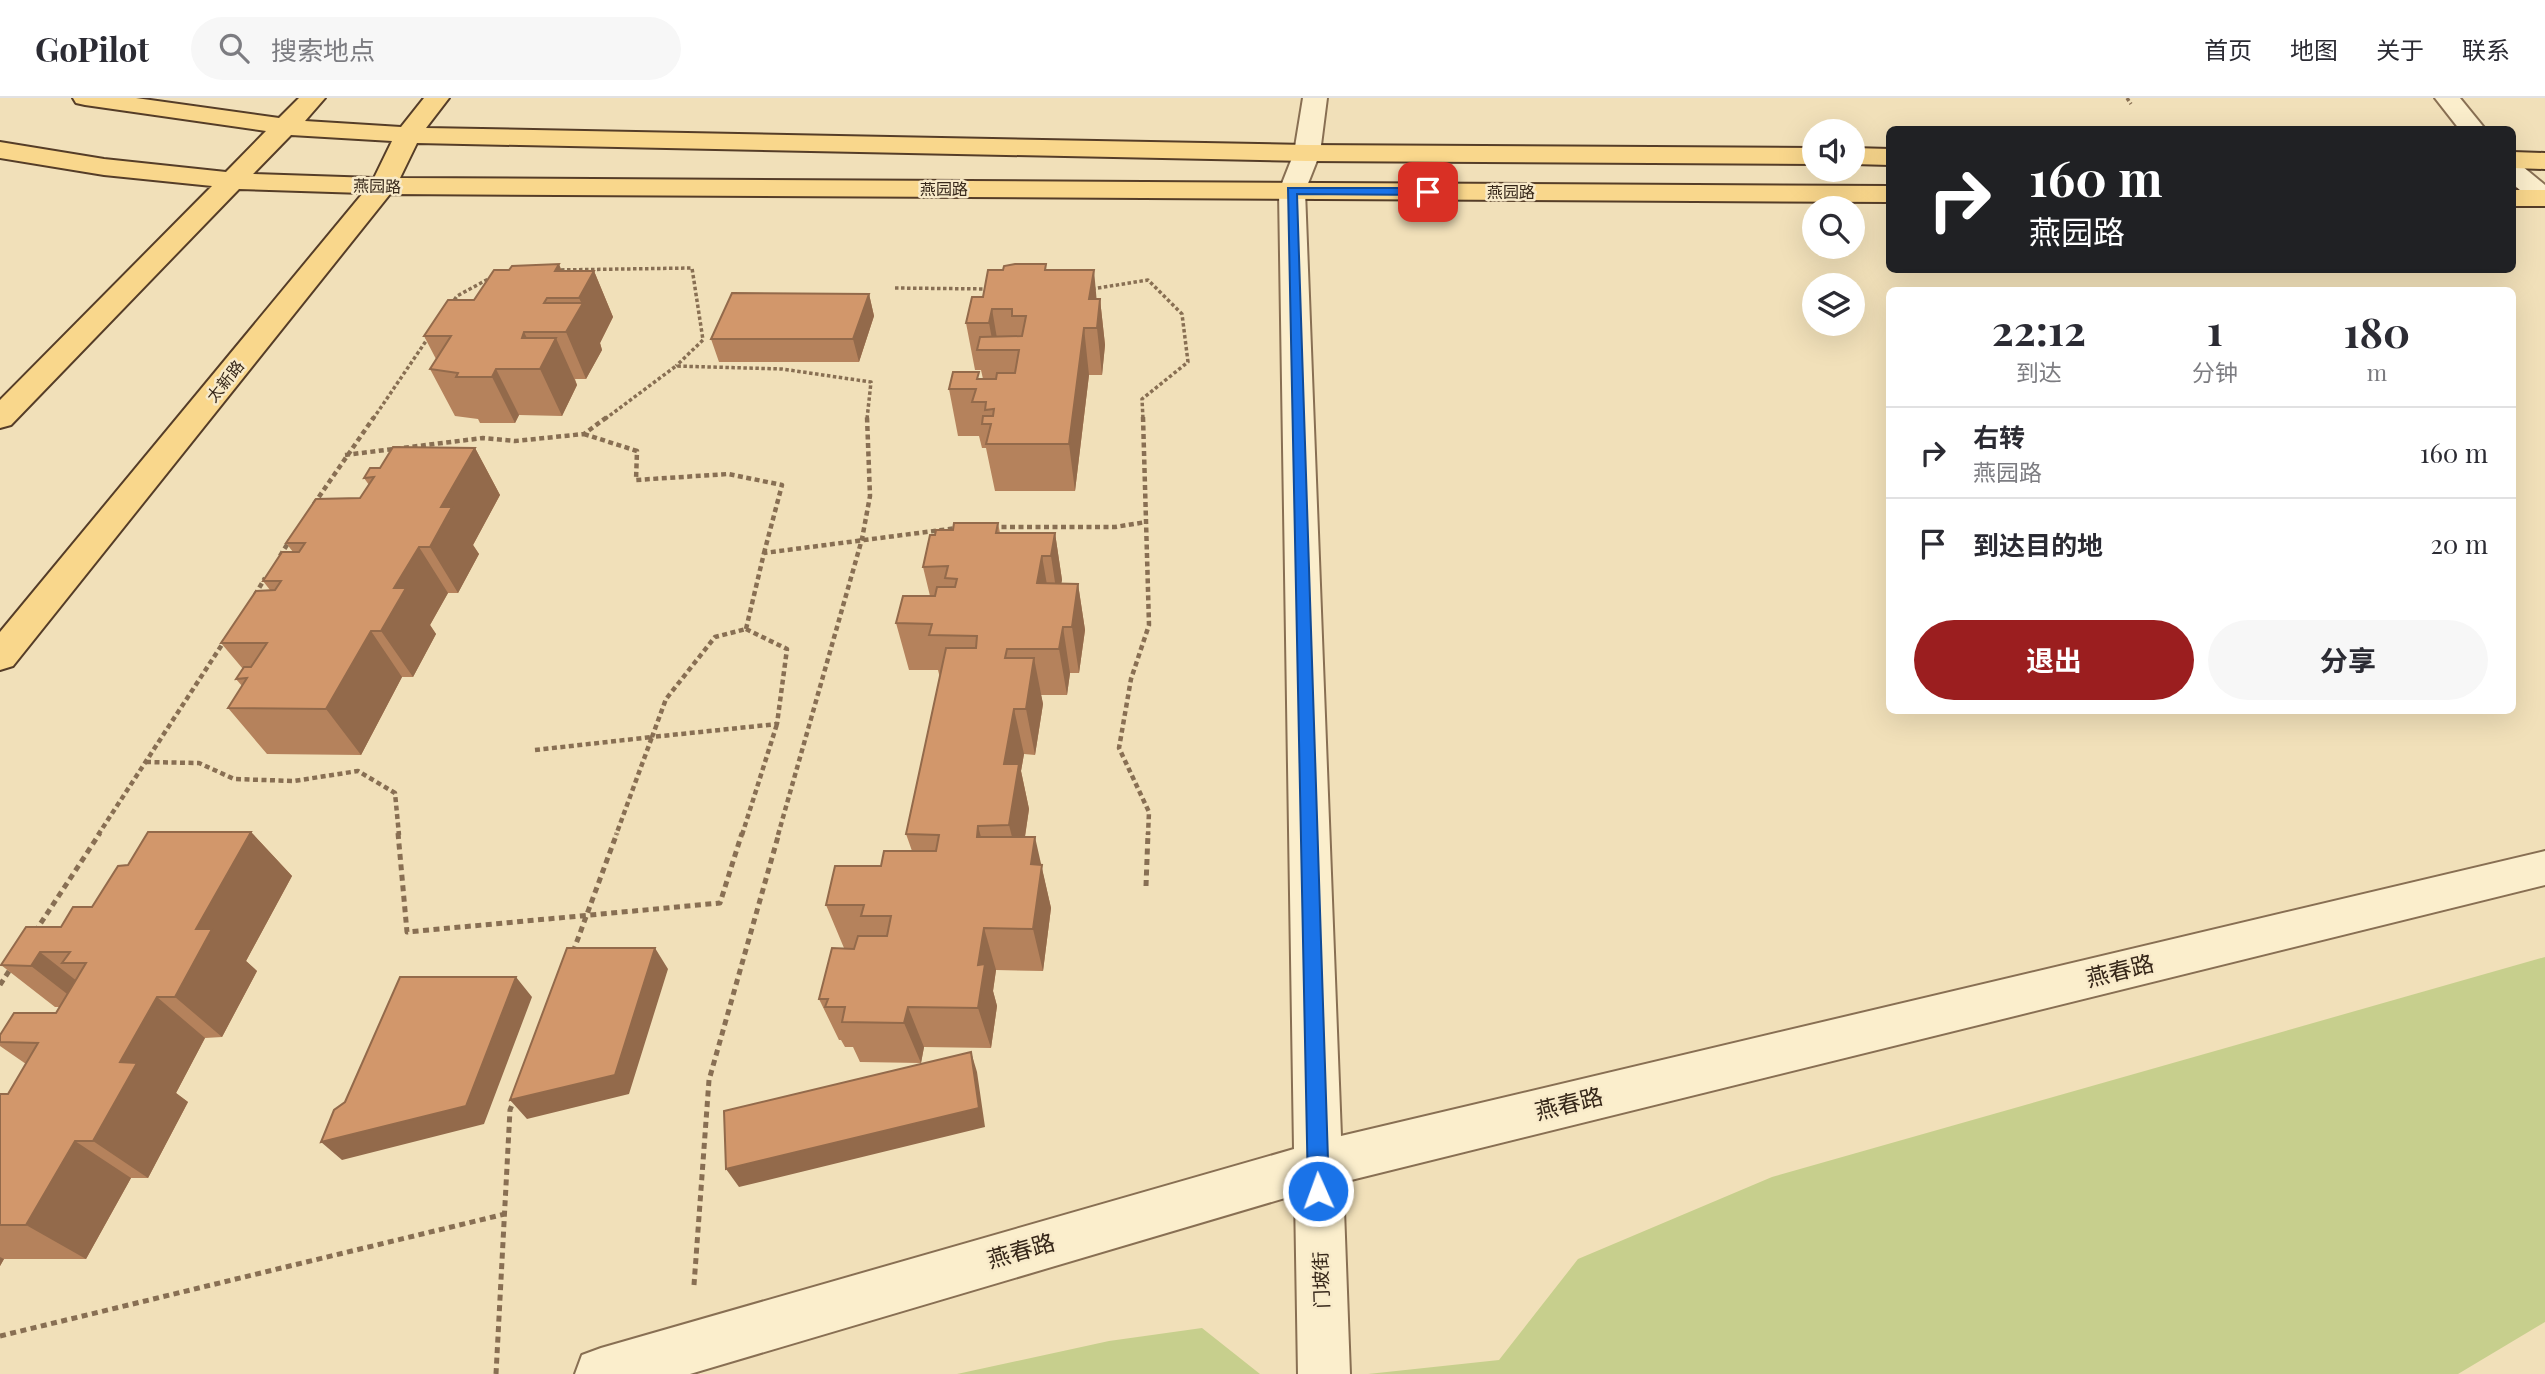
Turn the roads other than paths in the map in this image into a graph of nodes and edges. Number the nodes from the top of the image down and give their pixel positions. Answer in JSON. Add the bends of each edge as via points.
{"nodes":[{"id":1,"x":85,"y":98,"type":"edge"},
{"id":2,"x":313,"y":98,"type":"edge"},
{"id":3,"x":437,"y":98,"type":"edge"},
{"id":4,"x":1315,"y":98,"type":"edge"},
{"id":5,"x":2447,"y":98,"type":"edge"},
{"id":6,"x":2471,"y":126,"type":"edge"},
{"id":7,"x":287,"y":127,"type":"junction"},
{"id":8,"x":408,"y":135,"type":"junction"},
{"id":9,"x":0,"y":150,"type":"edge"},
{"id":10,"x":1307,"y":153,"type":"junction"},
{"id":11,"x":1802,"y":156,"type":"edge"},
{"id":12,"x":1865,"y":156,"type":"edge"},
{"id":13,"x":1886,"y":157,"type":"edge"},
{"id":14,"x":2516,"y":160,"type":"edge"},
{"id":15,"x":2545,"y":161,"type":"edge"},
{"id":16,"x":2516,"y":174,"type":"edge"},
{"id":17,"x":234,"y":181,"type":"junction"},
{"id":18,"x":383,"y":186,"type":"junction"},
{"id":19,"x":1292,"y":191,"type":"junction"},
{"id":20,"x":1886,"y":194,"type":"edge"},
{"id":21,"x":2516,"y":198,"type":"edge"},
{"id":22,"x":2545,"y":198,"type":"edge"},
{"id":23,"x":0,"y":418,"type":"edge"},
{"id":24,"x":0,"y":657,"type":"edge"},
{"id":25,"x":2545,"y":868,"type":"edge"},
{"id":26,"x":1318,"y":1165,"type":"junction"},
{"id":27,"x":601,"y":1374,"type":"edge"},
{"id":28,"x":1324,"y":1374,"type":"edge"}],
"edges":[{"from":1,"to":7,"type":"main road","name":"燕园路"},
{"from":2,"to":7,"type":"main road"},
{"from":3,"to":8,"type":"main road","name":"太新路"},
{"from":4,"to":10,"type":"street","name":"门坡街"},
{"from":5,"to":6,"type":"street"},
{"from":7,"to":8,"type":"main road","name":"燕园路"},
{"from":7,"to":17,"type":"main road"},
{"from":8,"to":10,"type":"main road","name":"燕园路"},
{"from":8,"to":18,"type":"main road","name":"太新路"},
{"from":9,"to":17,"type":"main road","name":"燕园路"},
{"from":10,"to":11,"type":"main road","name":"燕园路"},
{"from":10,"to":19,"type":"street","name":"门坡街"},
{"from":12,"to":13,"type":"main road"},
{"from":14,"to":15,"type":"main road"},
{"from":16,"to":22,"type":"street"},
{"from":17,"to":18,"type":"main road","name":"燕园路"},
{"from":17,"to":23,"type":"main road"},
{"from":18,"to":19,"type":"main road","name":"燕园路"},
{"from":18,"to":24,"type":"main road","name":"太新路"},
{"from":19,"to":20,"type":"main road","name":"燕园路"},
{"from":19,"to":26,"type":"street","name":"门坡街"},
{"from":21,"to":22,"type":"main road"},
{"from":25,"to":26,"type":"street","name":"燕春路"},
{"from":26,"to":27,"type":"street","name":"燕春路"},
{"from":26,"to":28,"type":"street","name":"门坡街"}]}
